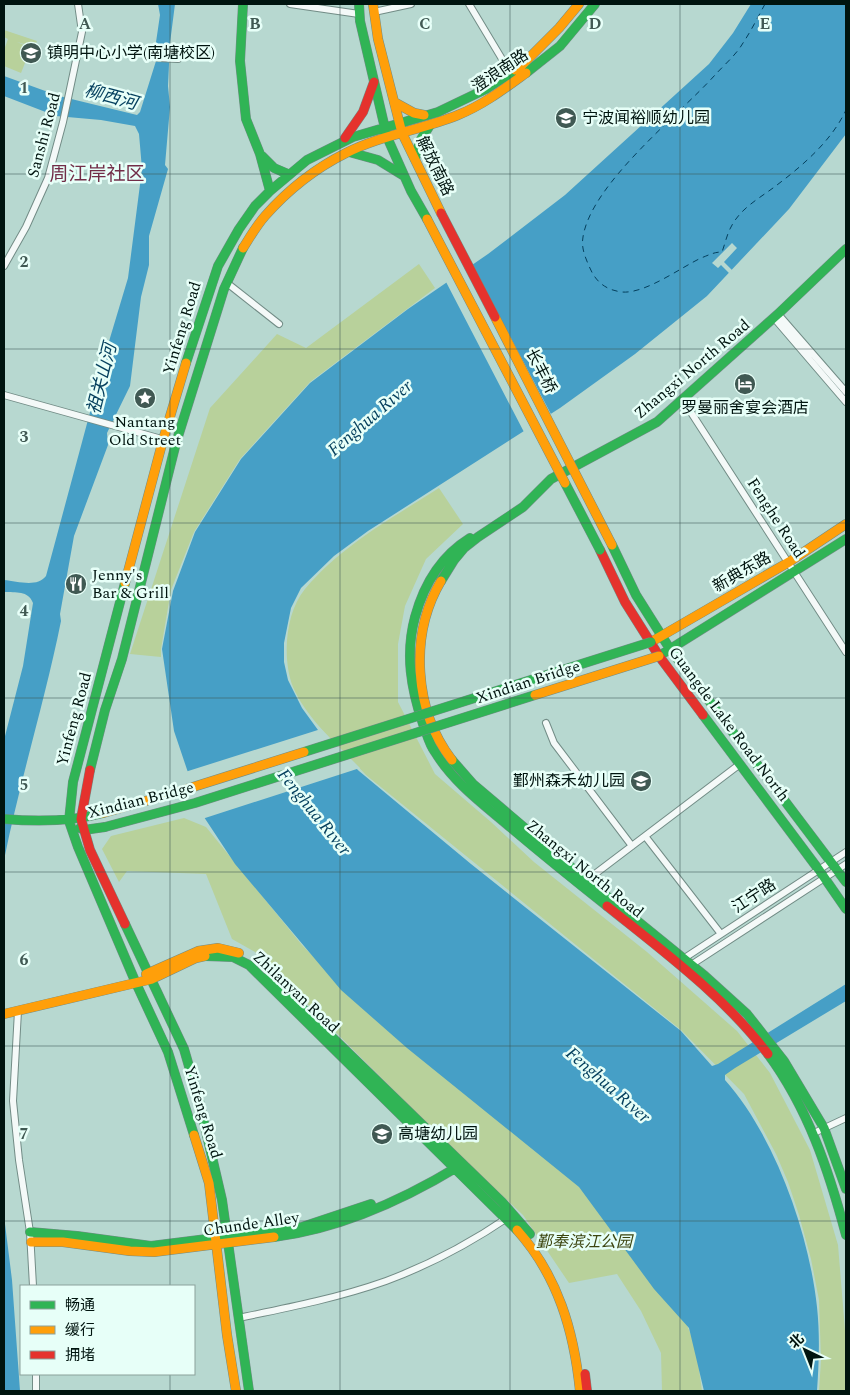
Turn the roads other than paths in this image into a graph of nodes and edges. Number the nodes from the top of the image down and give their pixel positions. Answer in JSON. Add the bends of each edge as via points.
{"nodes":[{"id":1,"x":78,"y":4,"type":"edge"},
{"id":2,"x":243,"y":4,"type":"edge"},
{"id":3,"x":290,"y":4,"type":"edge"},
{"id":4,"x":359,"y":4,"type":"edge"},
{"id":5,"x":411,"y":4,"type":"edge"},
{"id":6,"x":468,"y":4,"type":"edge"},
{"id":7,"x":579,"y":4,"type":"edge"},
{"id":8,"x":595,"y":4,"type":"edge"},
{"id":9,"x":374,"y":8,"type":"edge"},
{"id":10,"x":360,"y":14,"type":"junction"},
{"id":11,"x":158,"y":58,"type":"dead end"},
{"id":12,"x":178,"y":59,"type":"dead end"},
{"id":13,"x":505,"y":64,"type":"junction"},
{"id":14,"x":522,"y":65,"type":"junction"},
{"id":15,"x":499,"y":80,"type":"junction"},
{"id":16,"x":374,"y":82,"type":"junction"},
{"id":17,"x":394,"y":102,"type":"junction"},
{"id":18,"x":429,"y":120,"type":"junction"},
{"id":19,"x":399,"y":123,"type":"junction"},
{"id":20,"x":385,"y":128,"type":"junction"},
{"id":21,"x":402,"y":133,"type":"junction"},
{"id":22,"x":387,"y":138,"type":"junction"},
{"id":23,"x":341,"y":142,"type":"junction"},
{"id":24,"x":348,"y":152,"type":"junction"},
{"id":25,"x":260,"y":154,"type":"junction"},
{"id":26,"x":415,"y":159,"type":"junction"},
{"id":27,"x":288,"y":174,"type":"junction"},
{"id":28,"x":404,"y":176,"type":"junction"},
{"id":29,"x":270,"y":191,"type":"junction"},
{"id":30,"x":441,"y":213,"type":"joint"},
{"id":31,"x":846,"y":249,"type":"edge"},
{"id":32,"x":4,"y":266,"type":"edge"},
{"id":33,"x":227,"y":283,"type":"junction"},
{"id":34,"x":776,"y":316,"type":"junction"},
{"id":35,"x":279,"y":324,"type":"dead end"},
{"id":36,"x":846,"y":392,"type":"edge"},
{"id":37,"x":4,"y":395,"type":"edge"},
{"id":38,"x":683,"y":400,"type":"junction"},
{"id":39,"x":846,"y":402,"type":"edge"},
{"id":40,"x":163,"y":440,"type":"junction"},
{"id":41,"x":176,"y":443,"type":"junction"},
{"id":42,"x":846,"y":524,"type":"edge"},
{"id":43,"x":495,"y":526,"type":"junction"},
{"id":44,"x":846,"y":539,"type":"edge"},
{"id":45,"x":612,"y":545,"type":"joint"},
{"id":46,"x":600,"y":550,"type":"joint"},
{"id":47,"x":789,"y":562,"type":"junction"},
{"id":48,"x":795,"y":572,"type":"junction"},
{"id":49,"x":662,"y":636,"type":"junction"},
{"id":50,"x":651,"y":642,"type":"junction"},
{"id":51,"x":670,"y":649,"type":"junction"},
{"id":52,"x":846,"y":652,"type":"edge"},
{"id":53,"x":659,"y":656,"type":"junction"},
{"id":54,"x":546,"y":723,"type":"dead end"},
{"id":55,"x":740,"y":764,"type":"junction"},
{"id":56,"x":81,"y":819,"type":"junction"},
{"id":57,"x":4,"y":820,"type":"edge"},
{"id":58,"x":69,"y":821,"type":"junction"},
{"id":59,"x":84,"y":830,"type":"junction"},
{"id":60,"x":645,"y":836,"type":"junction"},
{"id":61,"x":632,"y":846,"type":"junction"},
{"id":62,"x":846,"y":852,"type":"edge"},
{"id":63,"x":832,"y":861,"type":"junction"},
{"id":64,"x":846,"y":864,"type":"edge"},
{"id":65,"x":837,"y":869,"type":"junction"},
{"id":66,"x":819,"y":870,"type":"junction"},
{"id":67,"x":825,"y":878,"type":"junction"},
{"id":68,"x":587,"y":880,"type":"junction"},
{"id":69,"x":846,"y":882,"type":"edge"},
{"id":70,"x":846,"y":909,"type":"edge"},
{"id":71,"x":721,"y":934,"type":"junction"},
{"id":72,"x":684,"y":964,"type":"junction"},
{"id":73,"x":150,"y":975,"type":"junction"},
{"id":74,"x":135,"y":981,"type":"junction"},
{"id":75,"x":18,"y":1010,"type":"junction"},
{"id":76,"x":4,"y":1014,"type":"edge"},
{"id":77,"x":846,"y":1118,"type":"edge"},
{"id":78,"x":824,"y":1128,"type":"junction"},
{"id":79,"x":814,"y":1133,"type":"junction"},
{"id":80,"x":457,"y":1164,"type":"junction"},
{"id":81,"x":846,"y":1189,"type":"edge"},
{"id":82,"x":510,"y":1216,"type":"junction"},
{"id":83,"x":30,"y":1232,"type":"junction"},
{"id":84,"x":846,"y":1235,"type":"edge"},
{"id":85,"x":227,"y":1240,"type":"junction"},
{"id":86,"x":216,"y":1241,"type":"junction"},
{"id":87,"x":31,"y":1242,"type":"junction"},
{"id":88,"x":33,"y":1285,"type":"edge"},
{"id":89,"x":238,"y":1318,"type":"junction"},
{"id":90,"x":36,"y":1375,"type":"edge"},
{"id":91,"x":36,"y":1391,"type":"edge"},
{"id":92,"x":236,"y":1391,"type":"edge"},
{"id":93,"x":248,"y":1391,"type":"edge"},
{"id":94,"x":580,"y":1391,"type":"edge"},
{"id":95,"x":587,"y":1391,"type":"edge"}],
"edges":[{"from":1,"to":32,"type":"street","name":"Sanshi Road","via":[[82,32],[48,178]]},
{"from":2,"to":25,"type":"main road","via":[[240,61],[246,120]]},
{"from":3,"to":10,"type":"street"},
{"from":4,"to":10,"type":"main road"},
{"from":5,"to":9,"type":"street"},
{"from":6,"to":13,"type":"street"},
{"from":7,"to":14,"type":"main road","name":"澄浪南路"},
{"from":8,"to":18,"type":"main road","name":"澄浪南路","via":[[560,46],[498,94],[458,115]]},
{"from":9,"to":17,"type":"main road","via":[[378,39]]},
{"from":10,"to":16,"type":"main road"},
{"from":11,"to":12,"type":"street"},
{"from":13,"to":14,"type":"street"},
{"from":13,"to":15,"type":"street","via":[[506,70]]},
{"from":14,"to":15,"type":"main road","name":"澄浪南路"},
{"from":15,"to":18,"type":"main road","name":"澄浪南路"},
{"from":16,"to":20,"type":"main road"},
{"from":16,"to":23,"type":"main road","via":[[360,121]]},
{"from":17,"to":18,"type":"main road"},
{"from":17,"to":19,"type":"main road"},
{"from":18,"to":19,"type":"main road","name":"澄浪南路"},
{"from":18,"to":21,"type":"main road","name":"澄浪南路"},
{"from":18,"to":26,"type":"main road","via":[[416,146]]},
{"from":19,"to":20,"type":"main road","name":"Yinfeng Road"},
{"from":19,"to":21,"type":"main road"},
{"from":20,"to":22,"type":"main road"},
{"from":20,"to":23,"type":"main road","name":"Yinfeng Road"},
{"from":21,"to":22,"type":"main road","name":"Yinfeng Road"},
{"from":21,"to":26,"type":"main road","name":"解放南路"},
{"from":22,"to":24,"type":"main road","name":"Yinfeng Road"},
{"from":22,"to":28,"type":"main road","name":"长丰桥"},
{"from":23,"to":27,"type":"main road","name":"Yinfeng Road"},
{"from":24,"to":28,"type":"main road","via":[[383,160]]},
{"from":24,"to":33,"type":"main road","name":"Yinfeng Road","via":[[292,188],[264,217],[243,248]]},
{"from":25,"to":27,"type":"main road","via":[[273,168]]},
{"from":25,"to":29,"type":"main road"},
{"from":26,"to":30,"type":"main road","name":"解放南路"},
{"from":27,"to":29,"type":"main road","name":"Yinfeng Road"},
{"from":28,"to":46,"type":"main road","name":"长丰桥","bridge":true},
{"from":29,"to":40,"type":"main road","name":"Yinfeng Road","via":[[239,229],[218,266]]},
{"from":30,"to":45,"type":"main road","name":"长丰桥","bridge":true},
{"from":31,"to":34,"type":"main road","name":"Zhangxi North Road"},
{"from":33,"to":35,"type":"street"},
{"from":33,"to":41,"type":"main road","name":"Yinfeng Road"},
{"from":34,"to":36,"type":"street"},
{"from":34,"to":38,"type":"main road","name":"Zhangxi North Road"},
{"from":34,"to":39,"type":"street"},
{"from":37,"to":40,"type":"street"},
{"from":38,"to":43,"type":"main road","name":"Zhangxi North Road","via":[[648,428],[551,479],[531,502]]},
{"from":38,"to":47,"type":"street","name":"Fenghe Road"},
{"from":40,"to":41,"type":"street"},
{"from":40,"to":58,"type":"main road","name":"Yinfeng Road","via":[[73,782]]},
{"from":41,"to":56,"type":"main road","name":"Yinfeng Road","via":[[122,659],[105,710]]},
{"from":42,"to":47,"type":"main road","name":"新典东路"},
{"from":43,"to":68,"type":"main road","name":"Zhangxi North Road","via":[[463,549],[426,610],[420,638],[420,663],[427,707],[441,745],[462,772]]},
{"from":43,"to":72,"type":"main road","name":"Zhangxi North Road","via":[[447,554],[431,576],[417,607],[410,634],[409,664],[415,704],[433,749],[446,769],[474,797]]},
{"from":44,"to":48,"type":"main road","name":"新典东路"},
{"from":45,"to":49,"type":"main road","name":"Guangde Lake Road North","via":[[636,595]]},
{"from":46,"to":50,"type":"main road","name":"Guangde Lake Road North","via":[[625,602]]},
{"from":47,"to":48,"type":"street","name":"Fenghe Road"},
{"from":47,"to":49,"type":"main road","name":"新典东路"},
{"from":48,"to":51,"type":"main road","name":"新典东路"},
{"from":48,"to":52,"type":"street","name":"Fenghe Road"},
{"from":49,"to":50,"type":"main road","name":"新典东路"},
{"from":49,"to":51,"type":"main road","name":"Guangde Lake Road North"},
{"from":50,"to":53,"type":"main road","name":"Guangde Lake Road North"},
{"from":50,"to":56,"type":"main road","name":"Xindian Bridge","bridge":true,"via":[[174,793]]},
{"from":51,"to":53,"type":"main road","name":"新典东路"},
{"from":51,"to":63,"type":"main road","name":"Guangde Lake Road North"},
{"from":53,"to":55,"type":"main road","name":"Guangde Lake Road North"},
{"from":53,"to":59,"type":"main road","name":"Xindian Bridge","bridge":true,"via":[[195,803]]},
{"from":54,"to":61,"type":"street","via":[[554,743]]},
{"from":55,"to":60,"type":"street"},
{"from":55,"to":66,"type":"main road","name":"Guangde Lake Road North"},
{"from":56,"to":58,"type":"main road","name":"Xindian Bridge"},
{"from":56,"to":59,"type":"main road","name":"Yinfeng Road"},
{"from":57,"to":58,"type":"main road"},
{"from":58,"to":59,"type":"main road","name":"Xindian Bridge"},
{"from":58,"to":74,"type":"main road","name":"Yinfeng Road"},
{"from":59,"to":73,"type":"main road","name":"Yinfeng Road","via":[[90,850]]},
{"from":60,"to":61,"type":"street"},
{"from":60,"to":71,"type":"street"},
{"from":61,"to":68,"type":"street"},
{"from":62,"to":63,"type":"street","name":"江宁路"},
{"from":63,"to":65,"type":"main road","name":"Guangde Lake Road North"},
{"from":63,"to":66,"type":"street","name":"江宁路"},
{"from":64,"to":65,"type":"street","name":"江宁路"},
{"from":65,"to":67,"type":"street","name":"江宁路"},
{"from":65,"to":69,"type":"main road","name":"Guangde Lake Road North"},
{"from":66,"to":67,"type":"main road","name":"Guangde Lake Road North"},
{"from":66,"to":71,"type":"street","name":"江宁路"},
{"from":67,"to":70,"type":"main road","name":"Guangde Lake Road North"},
{"from":67,"to":72,"type":"street","name":"江宁路"},
{"from":68,"to":72,"type":"main road","name":"Zhangxi North Road"},
{"from":71,"to":72,"type":"street","name":"江宁路"},
{"from":72,"to":78,"type":"main road","name":"Zhangxi North Road","via":[[739,1006],[760,1028],[802,1088]]},
{"from":72,"to":79,"type":"main road","name":"Zhangxi North Road","via":[[768,1055]]},
{"from":73,"to":74,"type":"main road","name":"Zhilanyan Road"},
{"from":73,"to":80,"type":"main road","name":"Zhilanyan Road","via":[[190,953],[207,949],[227,949],[247,957]]},
{"from":73,"to":85,"type":"main road","name":"Yinfeng Road","via":[[184,1049],[222,1200]]},
{"from":74,"to":75,"type":"main road","name":"Zhilanyan Road"},
{"from":74,"to":86,"type":"main road","name":"Yinfeng Road","via":[[168,1052],[210,1183]]},
{"from":75,"to":76,"type":"main road","name":"Zhilanyan Road"},
{"from":75,"to":83,"type":"street","via":[[13,1101]]},
{"from":77,"to":78,"type":"street"},
{"from":78,"to":79,"type":"street"},
{"from":78,"to":81,"type":"main road","name":"Zhangxi North Road"},
{"from":79,"to":84,"type":"main road","name":"Zhangxi North Road"},
{"from":80,"to":82,"type":"main road","name":"Zhilanyan Road"},
{"from":80,"to":85,"type":"main road","name":"Chunde Alley","via":[[346,1214]]},
{"from":82,"to":89,"type":"street","via":[[476,1239],[386,1281]]},
{"from":82,"to":94,"type":"main road","name":"Zhilanyan Road","via":[[540,1258],[560,1296],[574,1342]]},
{"from":82,"to":95,"type":"main road","name":"Zhilanyan Road","via":[[540,1247],[562,1287],[580,1341]]},
{"from":83,"to":86,"type":"main road","name":"Chunde Alley","via":[[143,1246]]},
{"from":83,"to":87,"type":"street"},
{"from":85,"to":86,"type":"main road","name":"Chunde Alley"},
{"from":85,"to":89,"type":"main road","name":"Yinfeng Road"},
{"from":86,"to":87,"type":"main road","name":"Chunde Alley","via":[[144,1252],[63,1242]]},
{"from":86,"to":92,"type":"main road","name":"Yinfeng Road"},
{"from":87,"to":88,"type":"street"},
{"from":89,"to":93,"type":"main road","name":"Yinfeng Road"},
{"from":90,"to":91,"type":"street"}]}
